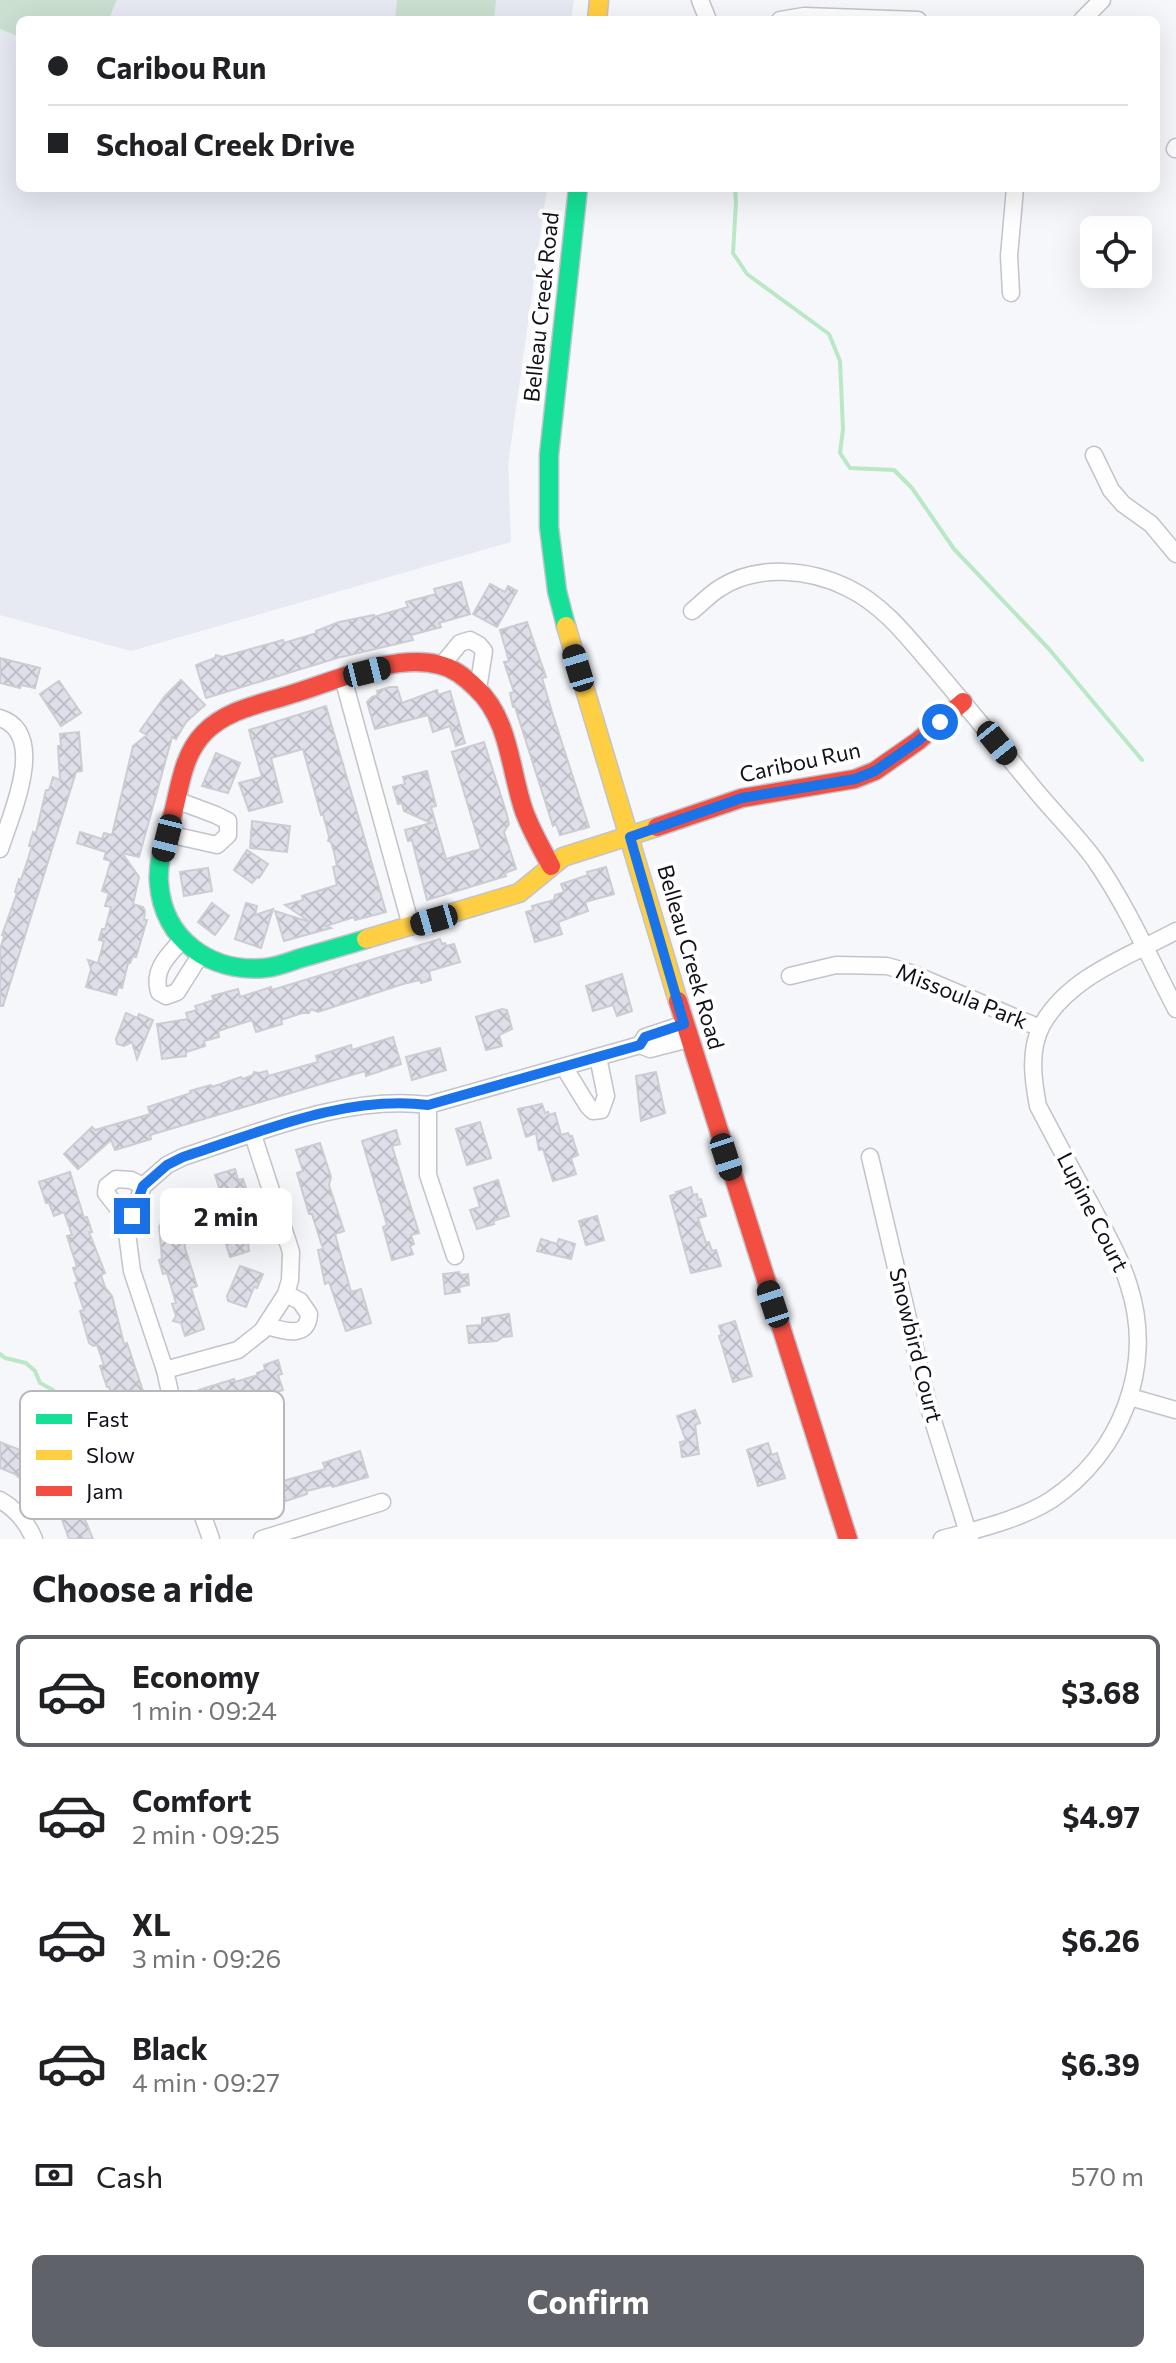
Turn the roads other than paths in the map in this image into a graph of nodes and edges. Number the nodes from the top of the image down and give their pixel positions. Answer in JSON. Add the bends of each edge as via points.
{"nodes":[{"id":1,"x":1102,"y":0,"type":"edge"},
{"id":2,"x":1086,"y":16,"type":"edge"},
{"id":3,"x":578,"y":192,"type":"edge"},
{"id":4,"x":1015,"y":192,"type":"edge"},
{"id":5,"x":1011,"y":293,"type":"dead end"},
{"id":6,"x":1094,"y":455,"type":"dead end"},
{"id":7,"x":1176,"y":554,"type":"edge"},
{"id":8,"x":692,"y":611,"type":"dead end"},
{"id":9,"x":442,"y":665,"type":"junction"},
{"id":10,"x":343,"y":678,"type":"junction"},
{"id":11,"x":478,"y":689,"type":"junction"},
{"id":12,"x":963,"y":702,"type":"junction"},
{"id":13,"x":4,"y":720,"type":"edge"},
{"id":14,"x":176,"y":800,"type":"junction"},
{"id":15,"x":168,"y":834,"type":"junction"},
{"id":16,"x":630,"y":837,"type":"junction"},
{"id":17,"x":0,"y":849,"type":"edge"},
{"id":18,"x":551,"y":866,"type":"junction"},
{"id":19,"x":411,"y":926,"type":"junction"},
{"id":20,"x":1176,"y":931,"type":"edge"},
{"id":21,"x":183,"y":939,"type":"junction"},
{"id":22,"x":1144,"y":948,"type":"junction"},
{"id":23,"x":201,"y":954,"type":"junction"},
{"id":24,"x":790,"y":976,"type":"dead end"},
{"id":25,"x":1176,"y":1009,"type":"edge"},
{"id":26,"x":1040,"y":1028,"type":"junction"},
{"id":27,"x":687,"y":1031,"type":"junction"},
{"id":28,"x":598,"y":1057,"type":"junction"},
{"id":29,"x":564,"y":1067,"type":"junction"},
{"id":30,"x":428,"y":1105,"type":"junction"},
{"id":31,"x":253,"y":1135,"type":"junction"},
{"id":32,"x":870,"y":1157,"type":"dead end"},
{"id":33,"x":143,"y":1186,"type":"junction"},
{"id":34,"x":132,"y":1216,"type":"junction"},
{"id":35,"x":455,"y":1256,"type":"dead end"},
{"id":36,"x":286,"y":1294,"type":"junction"},
{"id":37,"x":267,"y":1326,"type":"junction"},
{"id":38,"x":165,"y":1370,"type":"junction"},
{"id":39,"x":170,"y":1391,"type":"edge"},
{"id":40,"x":1130,"y":1397,"type":"junction"},
{"id":41,"x":1176,"y":1410,"type":"edge"},
{"id":42,"x":0,"y":1500,"type":"edge"},
{"id":43,"x":382,"y":1502,"type":"dead end"},
{"id":44,"x":20,"y":1515,"type":"edge"},
{"id":45,"x":23,"y":1519,"type":"edge"},
{"id":46,"x":204,"y":1519,"type":"edge"},
{"id":47,"x":969,"y":1535,"type":"edge"},
{"id":48,"x":34,"y":1539,"type":"edge"},
{"id":49,"x":211,"y":1539,"type":"edge"},
{"id":50,"x":262,"y":1539,"type":"edge"},
{"id":51,"x":848,"y":1539,"type":"edge"},
{"id":52,"x":942,"y":1539,"type":"edge"}],
"edges":[{"from":1,"to":2,"type":"street"},
{"from":3,"to":16,"type":"street","name":"Belleau Creek Road","via":[[552,426],[549,527],[569,638]]},
{"from":4,"to":5,"type":"street"},
{"from":6,"to":7,"type":"street","via":[[1111,490]]},
{"from":8,"to":12,"type":"street","via":[[721,587],[751,574],[785,571],[819,577],[876,604]]},
{"from":9,"to":10,"type":"street","via":[[391,666]]},
{"from":9,"to":11,"type":"street"},
{"from":9,"to":11,"type":"street","via":[[460,643],[470,640],[479,645],[484,651]]},
{"from":10,"to":14,"type":"street","via":[[233,712],[214,724],[188,757]]},
{"from":10,"to":19,"type":"street"},
{"from":11,"to":18,"type":"street","via":[[500,725],[524,811]]},
{"from":12,"to":16,"type":"street","name":"Caribou Run","via":[[875,771],[742,798]]},
{"from":12,"to":22,"type":"street","via":[[1093,858]]},
{"from":13,"to":17,"type":"street","via":[[16,731],[26,754]]},
{"from":14,"to":15,"type":"street"},
{"from":14,"to":15,"type":"street","via":[[228,821],[228,835],[217,845]]},
{"from":15,"to":21,"type":"street","via":[[159,869],[160,891]]},
{"from":16,"to":18,"type":"street","name":"Caribou Run","via":[[563,857]]},
{"from":16,"to":27,"type":"street","name":"Belleau Creek Road"},
{"from":18,"to":19,"type":"street","name":"Caribou Run","via":[[519,893]]},
{"from":19,"to":23,"type":"street","name":"Caribou Run","via":[[268,968],[222,965]]},
{"from":20,"to":22,"type":"street","name":"Lupine Court"},
{"from":21,"to":23,"type":"street","name":"Caribou Run"},
{"from":21,"to":23,"type":"street","via":[[160,967],[159,992],[177,992]]},
{"from":22,"to":25,"type":"street"},
{"from":22,"to":26,"type":"street","name":"Lupine Court","via":[[1072,989]]},
{"from":24,"to":26,"type":"street","name":"Missoula Park","via":[[836,965],[887,966]]},
{"from":26,"to":40,"type":"street","name":"Lupine Court","via":[[1033,1057],[1038,1106],[1130,1288],[1138,1363]]},
{"from":27,"to":28,"type":"street","via":[[650,1049],[640,1045]]},
{"from":27,"to":51,"type":"street","name":"Belleau Creek Road"},
{"from":28,"to":29,"type":"street"},
{"from":28,"to":29,"type":"street","via":[[606,1096],[601,1110],[588,1106]]},
{"from":29,"to":30,"type":"street"},
{"from":30,"to":31,"type":"street","via":[[401,1102],[334,1111]]},
{"from":30,"to":35,"type":"street","via":[[428,1175]]},
{"from":31,"to":33,"type":"street","via":[[183,1157]]},
{"from":31,"to":36,"type":"street","via":[[291,1252]]},
{"from":32,"to":47,"type":"street","name":"Snowbird Court","via":[[929,1408]]},
{"from":33,"to":34,"type":"street"},
{"from":33,"to":34,"type":"street","via":[[116,1179],[107,1186],[110,1201]]},
{"from":34,"to":38,"type":"street","via":[[127,1233],[132,1271]]},
{"from":36,"to":37,"type":"street"},
{"from":36,"to":37,"type":"street","via":[[300,1301],[309,1321],[295,1332]]},
{"from":37,"to":38,"type":"street","via":[[238,1350]]},
{"from":38,"to":39,"type":"street"},
{"from":40,"to":41,"type":"street"},
{"from":40,"to":47,"type":"street","name":"Lupine Court","via":[[1118,1427],[1079,1479],[1049,1501]]},
{"from":42,"to":44,"type":"street"},
{"from":43,"to":50,"type":"street"},
{"from":45,"to":48,"type":"street"},
{"from":46,"to":49,"type":"street"},
{"from":47,"to":52,"type":"street","name":"Lupine Court"}]}
